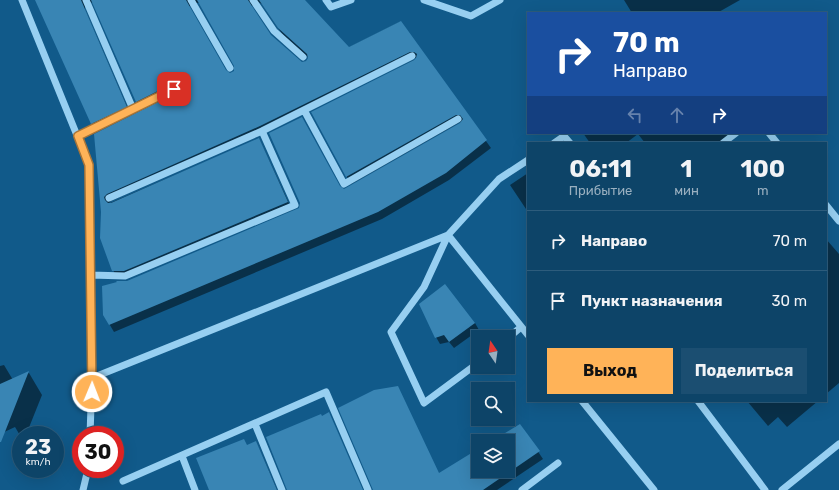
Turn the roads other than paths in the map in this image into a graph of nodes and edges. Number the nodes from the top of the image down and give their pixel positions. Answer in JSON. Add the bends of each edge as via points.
{"nodes":[{"id":1,"x":22,"y":0,"type":"edge"},
{"id":2,"x":86,"y":0,"type":"edge"},
{"id":3,"x":191,"y":0,"type":"edge"},
{"id":4,"x":253,"y":0,"type":"edge"},
{"id":5,"x":326,"y":0,"type":"edge"},
{"id":6,"x":351,"y":0,"type":"edge"},
{"id":7,"x":424,"y":0,"type":"edge"},
{"id":8,"x":500,"y":0,"type":"edge"},
{"id":9,"x":412,"y":56,"type":"dead end"},
{"id":10,"x":303,"y":57,"type":"dead end"},
{"id":11,"x":230,"y":68,"type":"dead end"},
{"id":12,"x":174,"y":89,"type":"dead end"},
{"id":13,"x":132,"y":109,"type":"junction"},
{"id":14,"x":304,"y":110,"type":"junction"},
{"id":15,"x":458,"y":119,"type":"dead end"},
{"id":16,"x":262,"y":131,"type":"junction"},
{"id":17,"x":735,"y":134,"type":"edge"},
{"id":18,"x":770,"y":134,"type":"edge"},
{"id":19,"x":78,"y":136,"type":"junction"},
{"id":20,"x":555,"y":142,"type":"edge"},
{"id":21,"x":569,"y":142,"type":"edge"},
{"id":22,"x":724,"y":142,"type":"edge"},
{"id":23,"x":776,"y":142,"type":"edge"},
{"id":24,"x":527,"y":161,"type":"edge"},
{"id":25,"x":109,"y":198,"type":"dead end"},
{"id":26,"x":827,"y":206,"type":"edge"},
{"id":27,"x":839,"y":221,"type":"edge"},
{"id":28,"x":448,"y":235,"type":"junction"},
{"id":29,"x":91,"y":275,"type":"junction"},
{"id":30,"x":521,"y":327,"type":"junction"},
{"id":31,"x":515,"y":332,"type":"edge"},
{"id":32,"x":527,"y":334,"type":"edge"},
{"id":33,"x":471,"y":368,"type":"edge"},
{"id":34,"x":92,"y":378,"type":"junction"},
{"id":35,"x":583,"y":402,"type":"edge"},
{"id":36,"x":699,"y":402,"type":"edge"},
{"id":37,"x":255,"y":424,"type":"junction"},
{"id":38,"x":90,"y":426,"type":"edge"},
{"id":39,"x":839,"y":444,"type":"edge"},
{"id":40,"x":182,"y":456,"type":"junction"},
{"id":41,"x":558,"y":462,"type":"dead end"},
{"id":42,"x":86,"y":478,"type":"edge"},
{"id":43,"x":123,"y":482,"type":"dead end"},
{"id":44,"x":83,"y":490,"type":"edge"},
{"id":45,"x":195,"y":490,"type":"edge"},
{"id":46,"x":282,"y":490,"type":"edge"},
{"id":47,"x":368,"y":490,"type":"edge"},
{"id":48,"x":522,"y":490,"type":"edge"},
{"id":49,"x":654,"y":490,"type":"edge"},
{"id":50,"x":765,"y":490,"type":"edge"},
{"id":51,"x":782,"y":490,"type":"edge"}],
"edges":[{"from":1,"to":19,"type":"street"},
{"from":2,"to":13,"type":"street"},
{"from":3,"to":11,"type":"street"},
{"from":4,"to":10,"type":"street","via":[[274,30]]},
{"from":5,"to":6,"type":"street","via":[[331,7]]},
{"from":7,"to":8,"type":"street","via":[[471,16]]},
{"from":9,"to":14,"type":"street"},
{"from":12,"to":13,"type":"street"},
{"from":13,"to":19,"type":"street"},
{"from":14,"to":15,"type":"street","via":[[344,184]]},
{"from":14,"to":16,"type":"street"},
{"from":16,"to":25,"type":"street"},
{"from":16,"to":29,"type":"street","via":[[295,205],[125,276]]},
{"from":17,"to":22,"type":"street"},
{"from":18,"to":23,"type":"street"},
{"from":19,"to":29,"type":"street","via":[[89,165]]},
{"from":20,"to":21,"type":"street","via":[[564,136]]},
{"from":24,"to":28,"type":"street","via":[[499,179]]},
{"from":26,"to":27,"type":"street"},
{"from":28,"to":30,"type":"street"},
{"from":28,"to":33,"type":"street","via":[[424,287],[391,332],[424,403]]},
{"from":28,"to":34,"type":"street"},
{"from":29,"to":34,"type":"street"},
{"from":30,"to":31,"type":"street"},
{"from":30,"to":32,"type":"street"},
{"from":34,"to":38,"type":"street"},
{"from":35,"to":49,"type":"street"},
{"from":36,"to":50,"type":"street"},
{"from":37,"to":40,"type":"street"},
{"from":37,"to":46,"type":"street"},
{"from":37,"to":47,"type":"street","via":[[326,392]]},
{"from":39,"to":51,"type":"street"},
{"from":40,"to":43,"type":"street"},
{"from":40,"to":45,"type":"street"},
{"from":41,"to":48,"type":"street"},
{"from":42,"to":44,"type":"street"}]}
